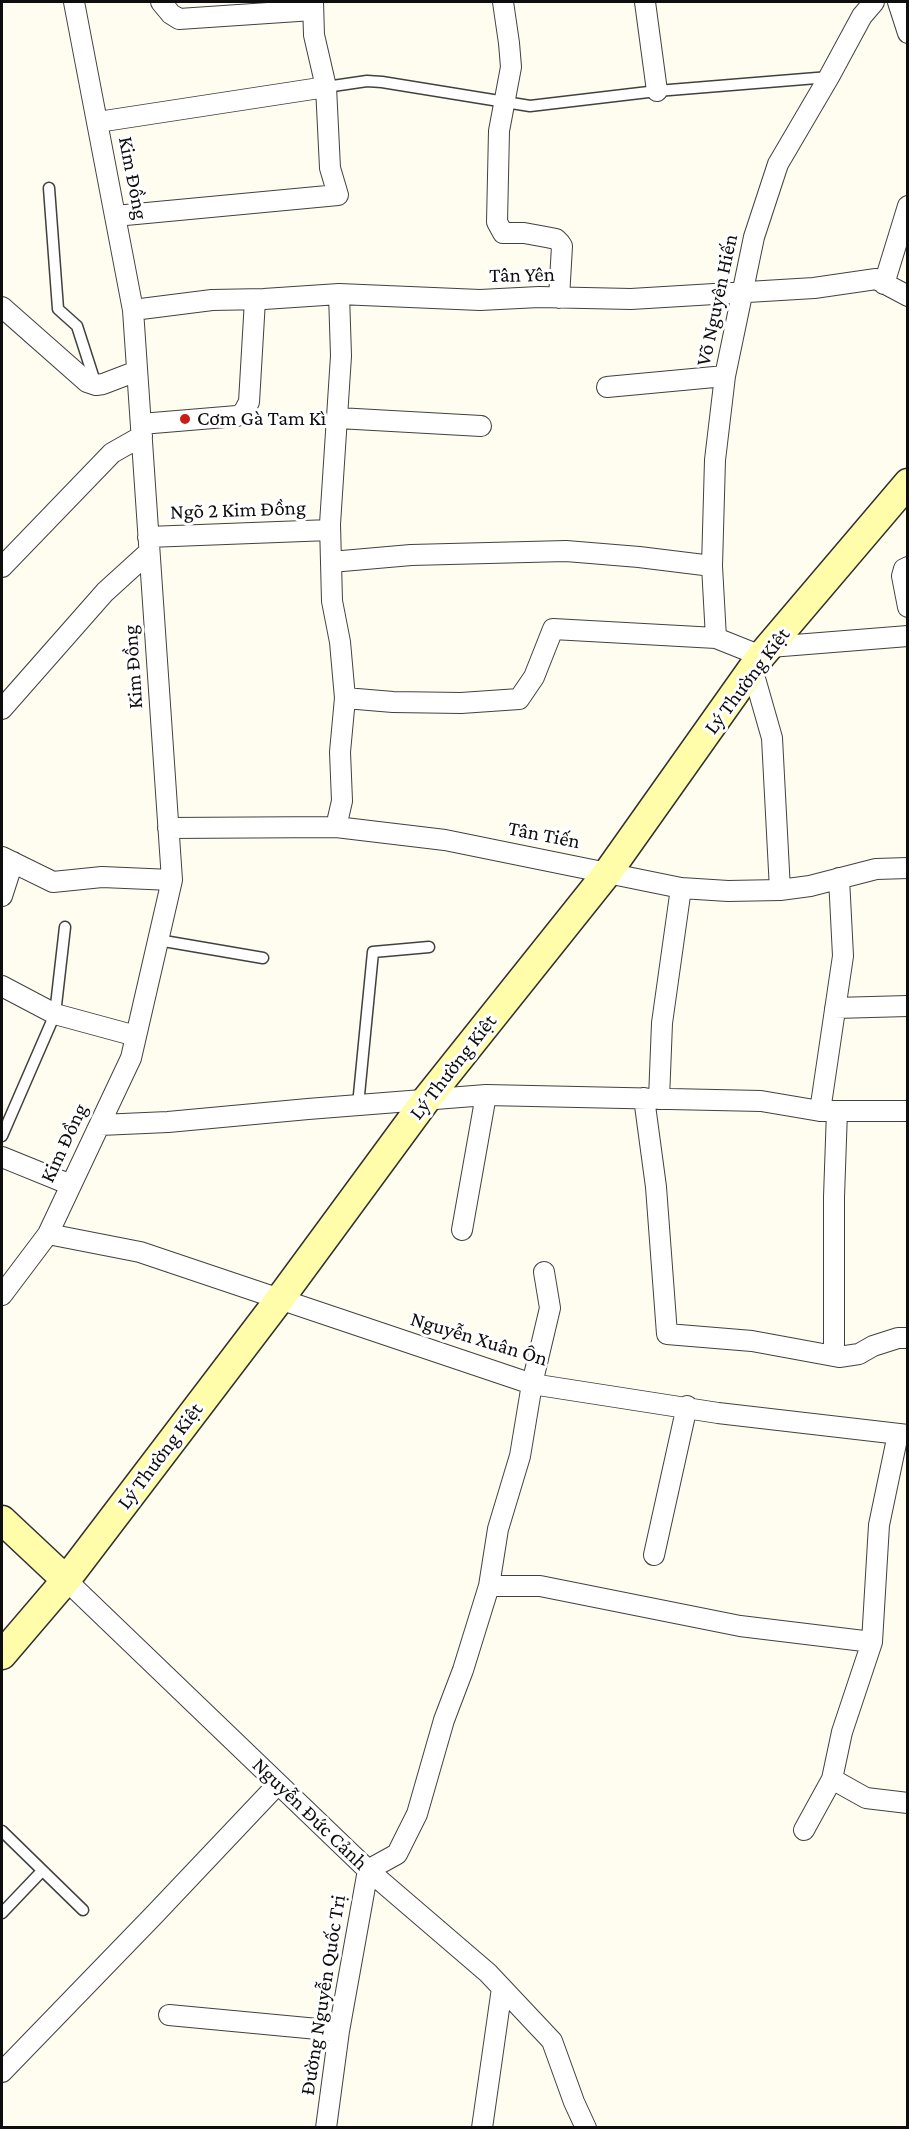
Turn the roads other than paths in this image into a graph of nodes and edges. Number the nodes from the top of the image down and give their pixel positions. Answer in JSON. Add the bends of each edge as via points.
{"nodes":[{"id":1,"x":74,"y":2,"type":"edge"},
{"id":2,"x":161,"y":2,"type":"edge"},
{"id":3,"x":503,"y":2,"type":"edge"},
{"id":4,"x":645,"y":2,"type":"edge"},
{"id":5,"x":898,"y":2,"type":"edge"},
{"id":6,"x":313,"y":6,"type":"edge"},
{"id":7,"x":865,"y":6,"type":"edge"},
{"id":8,"x":908,"y":33,"type":"edge"},
{"id":9,"x":829,"y":77,"type":"junction"},
{"id":10,"x":326,"y":87,"type":"junction"},
{"id":11,"x":657,"y":91,"type":"junction"},
{"id":12,"x":504,"y":102,"type":"junction"},
{"id":13,"x":98,"y":122,"type":"junction"},
{"id":14,"x":49,"y":188,"type":"dead end"},
{"id":15,"x":908,"y":206,"type":"edge"},
{"id":16,"x":116,"y":216,"type":"junction"},
{"id":17,"x":884,"y":284,"type":"junction"},
{"id":18,"x":743,"y":292,"type":"junction"},
{"id":19,"x":339,"y":294,"type":"junction"},
{"id":20,"x":908,"y":297,"type":"edge"},
{"id":21,"x":559,"y":298,"type":"junction"},
{"id":22,"x":255,"y":300,"type":"junction"},
{"id":23,"x":2,"y":307,"type":"edge"},
{"id":24,"x":133,"y":310,"type":"junction"},
{"id":25,"x":137,"y":371,"type":"junction"},
{"id":26,"x":725,"y":376,"type":"junction"},
{"id":27,"x":96,"y":385,"type":"junction"},
{"id":28,"x":607,"y":387,"type":"dead end"},
{"id":29,"x":338,"y":418,"type":"junction"},
{"id":30,"x":481,"y":426,"type":"dead end"},
{"id":31,"x":142,"y":430,"type":"junction"},
{"id":32,"x":908,"y":483,"type":"edge"},
{"id":33,"x":330,"y":530,"type":"junction"},
{"id":34,"x":149,"y":545,"type":"junction"},
{"id":35,"x":331,"y":562,"type":"junction"},
{"id":36,"x":712,"y":566,"type":"junction"},
{"id":37,"x":2,"y":567,"type":"edge"},
{"id":38,"x":908,"y":567,"type":"edge"},
{"id":39,"x":908,"y":607,"type":"edge"},
{"id":40,"x":908,"y":636,"type":"edge"},
{"id":41,"x":716,"y":638,"type":"junction"},
{"id":42,"x":761,"y":657,"type":"junction"},
{"id":43,"x":345,"y":699,"type":"junction"},
{"id":44,"x":2,"y":709,"type":"edge"},
{"id":45,"x":336,"y":827,"type":"junction"},
{"id":46,"x":168,"y":828,"type":"junction"},
{"id":47,"x":7,"y":859,"type":"edge"},
{"id":48,"x":908,"y":868,"type":"edge"},
{"id":49,"x":608,"y":872,"type":"junction"},
{"id":50,"x":839,"y":878,"type":"junction"},
{"id":51,"x":172,"y":880,"type":"junction"},
{"id":52,"x":681,"y":888,"type":"junction"},
{"id":53,"x":780,"y":890,"type":"junction"},
{"id":54,"x":2,"y":896,"type":"edge"},
{"id":55,"x":65,"y":927,"type":"dead end"},
{"id":56,"x":158,"y":940,"type":"junction"},
{"id":57,"x":429,"y":947,"type":"dead end"},
{"id":58,"x":262,"y":958,"type":"dead end"},
{"id":59,"x":2,"y":986,"type":"edge"},
{"id":60,"x":908,"y":1006,"type":"edge"},
{"id":61,"x":835,"y":1008,"type":"junction"},
{"id":62,"x":55,"y":1014,"type":"junction"},
{"id":63,"x":136,"y":1036,"type":"junction"},
{"id":64,"x":486,"y":1095,"type":"junction"},
{"id":65,"x":652,"y":1099,"type":"junction"},
{"id":66,"x":426,"y":1100,"type":"junction"},
{"id":67,"x":358,"y":1105,"type":"junction"},
{"id":68,"x":829,"y":1111,"type":"junction"},
{"id":69,"x":908,"y":1111,"type":"edge"},
{"id":70,"x":100,"y":1125,"type":"junction"},
{"id":71,"x":2,"y":1136,"type":"edge"},
{"id":72,"x":2,"y":1157,"type":"edge"},
{"id":73,"x":71,"y":1185,"type":"junction"},
{"id":74,"x":462,"y":1230,"type":"dead end"},
{"id":75,"x":48,"y":1234,"type":"junction"},
{"id":76,"x":544,"y":1272,"type":"dead end"},
{"id":77,"x":2,"y":1295,"type":"edge"},
{"id":78,"x":279,"y":1299,"type":"junction"},
{"id":79,"x":908,"y":1338,"type":"edge"},
{"id":80,"x":834,"y":1356,"type":"junction"},
{"id":81,"x":532,"y":1384,"type":"junction"},
{"id":82,"x":687,"y":1407,"type":"junction"},
{"id":83,"x":903,"y":1435,"type":"edge"},
{"id":84,"x":2,"y":1520,"type":"edge"},
{"id":85,"x":654,"y":1555,"type":"dead end"},
{"id":86,"x":66,"y":1580,"type":"junction"},
{"id":87,"x":489,"y":1586,"type":"junction"},
{"id":88,"x":872,"y":1642,"type":"junction"},
{"id":89,"x":2,"y":1655,"type":"edge"},
{"id":90,"x":832,"y":1779,"type":"junction"},
{"id":91,"x":278,"y":1784,"type":"junction"},
{"id":92,"x":908,"y":1803,"type":"edge"},
{"id":93,"x":804,"y":1830,"type":"dead end"},
{"id":94,"x":2,"y":1832,"type":"edge"},
{"id":95,"x":368,"y":1870,"type":"junction"},
{"id":96,"x":42,"y":1871,"type":"junction"},
{"id":97,"x":83,"y":1910,"type":"dead end"},
{"id":98,"x":2,"y":1914,"type":"edge"},
{"id":99,"x":502,"y":1988,"type":"junction"},
{"id":100,"x":169,"y":2015,"type":"dead end"},
{"id":101,"x":339,"y":2031,"type":"junction"},
{"id":102,"x":2,"y":2072,"type":"edge"},
{"id":103,"x":326,"y":2127,"type":"edge"},
{"id":104,"x":482,"y":2127,"type":"edge"},
{"id":105,"x":586,"y":2127,"type":"edge"}],
"edges":[{"from":1,"to":13,"type":"street","name":"Kim Đồng"},
{"from":2,"to":6,"type":"street","via":[[179,19]]},
{"from":3,"to":12,"type":"street","via":[[511,67]]},
{"from":4,"to":11,"type":"street"},
{"from":5,"to":8,"type":"street"},
{"from":6,"to":10,"type":"street","via":[[314,35]]},
{"from":7,"to":9,"type":"street","name":"Võ Nguyên Hiến"},
{"from":9,"to":11,"type":"lane"},
{"from":9,"to":18,"type":"street","name":"Võ Nguyên Hiến","via":[[778,164],[754,237]]},
{"from":10,"to":12,"type":"lane","via":[[382,82]]},
{"from":10,"to":13,"type":"street"},
{"from":10,"to":16,"type":"street","via":[[330,168],[338,195]]},
{"from":11,"to":12,"type":"lane","via":[[530,106]]},
{"from":12,"to":21,"type":"street","via":[[499,131],[497,222],[503,233],[524,233],[560,243]]},
{"from":13,"to":16,"type":"street","name":"Kim Đồng"},
{"from":14,"to":27,"type":"lane","via":[[58,309],[77,326]]},
{"from":15,"to":17,"type":"street"},
{"from":16,"to":24,"type":"street","name":"Kim Đồng"},
{"from":17,"to":18,"type":"street","name":"Tân Yên","via":[[876,279]]},
{"from":17,"to":20,"type":"street","name":"Tân Yên"},
{"from":18,"to":21,"type":"street","name":"Tân Yên","via":[[631,299]]},
{"from":18,"to":26,"type":"street","name":"Võ Nguyên Hiến"},
{"from":19,"to":21,"type":"street","name":"Tân Yên","via":[[480,300]]},
{"from":19,"to":22,"type":"street","name":"Tân Yên"},
{"from":19,"to":29,"type":"street"},
{"from":22,"to":24,"type":"street","name":"Tân Yên","via":[[212,300]]},
{"from":22,"to":31,"type":"street","via":[[249,402],[243,413]]},
{"from":23,"to":27,"type":"street","via":[[78,376]]},
{"from":24,"to":25,"type":"street","name":"Kim Đồng"},
{"from":25,"to":27,"type":"street"},
{"from":25,"to":31,"type":"street","name":"Kim Đồng"},
{"from":26,"to":28,"type":"street"},
{"from":26,"to":36,"type":"street","name":"Võ Nguyên Hiến","via":[[716,459]]},
{"from":29,"to":30,"type":"street"},
{"from":29,"to":33,"type":"street"},
{"from":31,"to":34,"type":"street","name":"Kim Đồng"},
{"from":31,"to":37,"type":"street","via":[[112,453]]},
{"from":32,"to":42,"type":"street","name":"Lý Thường Kiệt"},
{"from":33,"to":34,"type":"street","name":"Ngõ 2 Kim Đồng"},
{"from":33,"to":35,"type":"street"},
{"from":34,"to":44,"type":"street"},
{"from":34,"to":46,"type":"street","name":"Kim Đồng"},
{"from":35,"to":36,"type":"street","via":[[411,555],[566,551]]},
{"from":35,"to":43,"type":"street"},
{"from":36,"to":41,"type":"street","name":"Võ Nguyên Hiến"},
{"from":38,"to":39,"type":"street","via":[[902,576]]},
{"from":40,"to":42,"type":"street"},
{"from":41,"to":42,"type":"street"},
{"from":41,"to":43,"type":"street","via":[[553,629],[534,677],[519,699],[450,703]]},
{"from":42,"to":49,"type":"street","name":"Lý Thường Kiệt"},
{"from":42,"to":53,"type":"street","via":[[772,738]]},
{"from":43,"to":45,"type":"street","via":[[340,752],[342,801]]},
{"from":45,"to":46,"type":"street","name":"Tân Tiến"},
{"from":45,"to":49,"type":"street","name":"Tân Tiến","via":[[446,840]]},
{"from":46,"to":51,"type":"street","name":"Kim Đồng"},
{"from":47,"to":51,"type":"street","via":[[53,882],[102,877]]},
{"from":47,"to":54,"type":"street"},
{"from":48,"to":50,"type":"street","name":"Tân Tiến","via":[[876,869]]},
{"from":49,"to":52,"type":"street","name":"Tân Tiến"},
{"from":49,"to":66,"type":"street","name":"Lý Thường Kiệt"},
{"from":50,"to":53,"type":"street","name":"Tân Tiến"},
{"from":50,"to":61,"type":"street","via":[[843,956]]},
{"from":51,"to":56,"type":"street","name":"Kim Đồng"},
{"from":52,"to":53,"type":"street","name":"Tân Tiến"},
{"from":52,"to":65,"type":"street"},
{"from":55,"to":62,"type":"lane"},
{"from":56,"to":58,"type":"lane"},
{"from":56,"to":63,"type":"street","name":"Kim Đồng"},
{"from":57,"to":67,"type":"lane","via":[[373,952]]},
{"from":59,"to":62,"type":"street"},
{"from":60,"to":61,"type":"street"},
{"from":61,"to":68,"type":"street"},
{"from":62,"to":63,"type":"street"},
{"from":62,"to":71,"type":"lane"},
{"from":63,"to":70,"type":"street","name":"Kim Đồng","via":[[131,1058]]},
{"from":64,"to":65,"type":"street"},
{"from":64,"to":66,"type":"street"},
{"from":64,"to":74,"type":"street"},
{"from":65,"to":68,"type":"street","via":[[761,1101]]},
{"from":65,"to":80,"type":"street","via":[[667,1334],[752,1341]]},
{"from":66,"to":67,"type":"street"},
{"from":66,"to":78,"type":"street","name":"Lý Thường Kiệt"},
{"from":67,"to":70,"type":"street"},
{"from":68,"to":69,"type":"street"},
{"from":68,"to":80,"type":"street","via":[[834,1197]]},
{"from":70,"to":73,"type":"street","name":"Kim Đồng"},
{"from":72,"to":73,"type":"street"},
{"from":73,"to":75,"type":"street","name":"Kim Đồng"},
{"from":75,"to":77,"type":"street","name":"Kim Đồng"},
{"from":75,"to":78,"type":"street","name":"Nguyễn Xuân Ôn","via":[[140,1252]]},
{"from":76,"to":81,"type":"street","via":[[550,1308]]},
{"from":78,"to":81,"type":"street","name":"Nguyễn Xuân Ôn"},
{"from":78,"to":86,"type":"street","name":"Lý Thường Kiệt"},
{"from":79,"to":80,"type":"street","via":[[873,1346],[859,1354]]},
{"from":81,"to":82,"type":"street","name":"Nguyễn Xuân Ôn"},
{"from":81,"to":87,"type":"street","via":[[520,1456],[498,1529]]},
{"from":82,"to":83,"type":"street","name":"Nguyễn Xuân Ôn"},
{"from":82,"to":85,"type":"street"},
{"from":83,"to":88,"type":"street","via":[[879,1525]]},
{"from":84,"to":86,"type":"street","name":"Nguyễn Đức Cảnh"},
{"from":86,"to":89,"type":"street","name":"Lý Thường Kiệt"},
{"from":86,"to":91,"type":"street","name":"Nguyễn Đức Cảnh"},
{"from":87,"to":88,"type":"street","via":[[540,1586],[740,1626]]},
{"from":87,"to":95,"type":"street","via":[[417,1814],[397,1854]]},
{"from":88,"to":90,"type":"street","via":[[842,1732]]},
{"from":90,"to":92,"type":"street","via":[[866,1798]]},
{"from":90,"to":93,"type":"street"},
{"from":91,"to":95,"type":"street","name":"Nguyễn Đức Cảnh"},
{"from":91,"to":102,"type":"street"},
{"from":94,"to":96,"type":"lane"},
{"from":95,"to":99,"type":"street","name":"Nguyễn Đức Cảnh"},
{"from":95,"to":101,"type":"street","name":"Đường Nguyễn Quốc Trị"},
{"from":96,"to":97,"type":"lane"},
{"from":96,"to":98,"type":"lane"},
{"from":99,"to":104,"type":"street"},
{"from":99,"to":105,"type":"street","name":"Nguyễn Đức Cảnh","via":[[552,2041]]},
{"from":100,"to":101,"type":"street"},
{"from":101,"to":103,"type":"street","name":"Đường Nguyễn Quốc Trị"}]}
